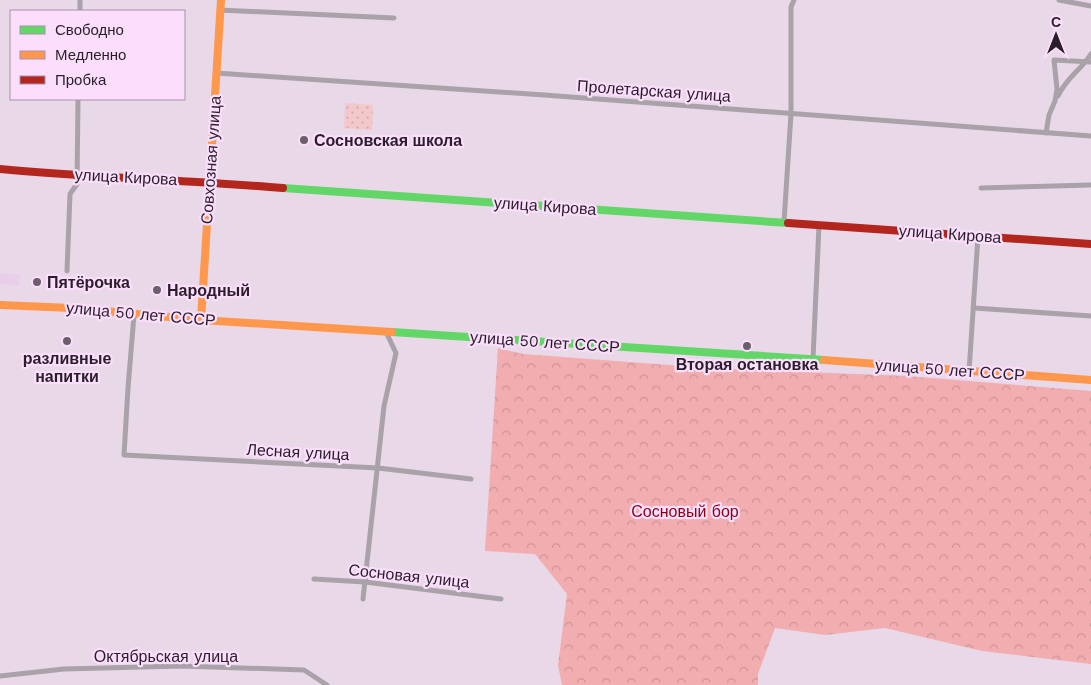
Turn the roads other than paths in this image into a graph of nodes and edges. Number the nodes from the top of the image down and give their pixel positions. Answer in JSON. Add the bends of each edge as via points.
{"nodes":[{"id":1,"x":221,"y":0,"type":"edge"},
{"id":2,"x":794,"y":0,"type":"edge"},
{"id":3,"x":1059,"y":0,"type":"edge"},
{"id":4,"x":1091,"y":6,"type":"edge"},
{"id":5,"x":220,"y":10,"type":"junction"},
{"id":6,"x":394,"y":18,"type":"dead end"},
{"id":7,"x":1091,"y":54,"type":"edge"},
{"id":8,"x":1089,"y":62,"type":"edge"},
{"id":9,"x":216,"y":73,"type":"junction"},
{"id":10,"x":78,"y":100,"type":"edge"},
{"id":11,"x":1055,"y":101,"type":"junction"},
{"id":12,"x":791,"y":114,"type":"junction"},
{"id":13,"x":1046,"y":133,"type":"junction"},
{"id":14,"x":1091,"y":136,"type":"edge"},
{"id":15,"x":0,"y":169,"type":"edge"},
{"id":16,"x":77,"y":176,"type":"junction"},
{"id":17,"x":210,"y":182,"type":"junction"},
{"id":18,"x":1091,"y":185,"type":"edge"},
{"id":19,"x":981,"y":188,"type":"dead end"},
{"id":20,"x":784,"y":222,"type":"junction"},
{"id":21,"x":819,"y":225,"type":"junction"},
{"id":22,"x":978,"y":236,"type":"junction"},
{"id":23,"x":1091,"y":244,"type":"edge"},
{"id":24,"x":67,"y":271,"type":"dead end"},
{"id":25,"x":0,"y":305,"type":"edge"},
{"id":26,"x":974,"y":308,"type":"junction"},
{"id":27,"x":134,"y":314,"type":"junction"},
{"id":28,"x":1091,"y":316,"type":"edge"},
{"id":29,"x":201,"y":320,"type":"junction"},
{"id":30,"x":386,"y":332,"type":"junction"},
{"id":31,"x":813,"y":359,"type":"junction"},
{"id":32,"x":969,"y":372,"type":"junction"},
{"id":33,"x":1091,"y":380,"type":"edge"},
{"id":34,"x":378,"y":468,"type":"junction"},
{"id":35,"x":471,"y":479,"type":"dead end"},
{"id":36,"x":314,"y":579,"type":"dead end"},
{"id":37,"x":365,"y":582,"type":"junction"},
{"id":38,"x":363,"y":599,"type":"dead end"},
{"id":39,"x":502,"y":599,"type":"dead end"},
{"id":40,"x":0,"y":676,"type":"edge"},
{"id":41,"x":327,"y":685,"type":"edge"}],
"edges":[{"from":1,"to":5,"type":"street","name":"Совхозная улица"},
{"from":2,"to":12,"type":"street","via":[[791,8]]},
{"from":3,"to":4,"type":"street"},
{"from":5,"to":6,"type":"street"},
{"from":5,"to":9,"type":"street","name":"Совхозная улица"},
{"from":7,"to":8,"type":"street"},
{"from":8,"to":11,"type":"street","via":[[1063,84]]},
{"from":8,"to":11,"type":"street","via":[[1054,60]]},
{"from":9,"to":12,"type":"street","name":"Пролетарская улица"},
{"from":9,"to":17,"type":"street","name":"Совхозная улица"},
{"from":10,"to":16,"type":"street"},
{"from":11,"to":13,"type":"street"},
{"from":12,"to":13,"type":"street","name":"Пролетарская улица"},
{"from":12,"to":20,"type":"street"},
{"from":13,"to":14,"type":"street","name":"Пролетарская улица"},
{"from":15,"to":16,"type":"street","name":"улица Кирова"},
{"from":16,"to":17,"type":"street","name":"улица Кирова"},
{"from":16,"to":24,"type":"street","via":[[78,184],[70,194]]},
{"from":17,"to":20,"type":"street","name":"улица Кирова"},
{"from":17,"to":29,"type":"street","name":"Совхозная улица"},
{"from":18,"to":19,"type":"street"},
{"from":20,"to":21,"type":"street","name":"улица Кирова"},
{"from":21,"to":22,"type":"street","name":"улица Кирова"},
{"from":21,"to":31,"type":"street"},
{"from":22,"to":23,"type":"street","name":"улица Кирова"},
{"from":22,"to":26,"type":"street"},
{"from":25,"to":27,"type":"street","name":"улица 50 лет СССР"},
{"from":26,"to":28,"type":"street"},
{"from":26,"to":32,"type":"street"},
{"from":27,"to":29,"type":"street","name":"улица 50 лет СССР"},
{"from":27,"to":34,"type":"street","name":"Лесная улица","via":[[124,456]]},
{"from":29,"to":30,"type":"street","name":"улица 50 лет СССР"},
{"from":30,"to":31,"type":"street","name":"улица 50 лет СССР"},
{"from":30,"to":34,"type":"street","via":[[396,353],[384,406]]},
{"from":31,"to":32,"type":"street","name":"улица 50 лет СССР"},
{"from":32,"to":33,"type":"street","name":"улица 50 лет СССР"},
{"from":34,"to":35,"type":"street","name":"Лесная улица"},
{"from":34,"to":37,"type":"street"},
{"from":36,"to":37,"type":"street","name":"Сосновая улица"},
{"from":37,"to":38,"type":"street"},
{"from":37,"to":39,"type":"street","name":"Сосновая улица"},
{"from":40,"to":41,"type":"street","name":"Октябрьская улица","via":[[64,669],[182,666],[304,670]]}]}
